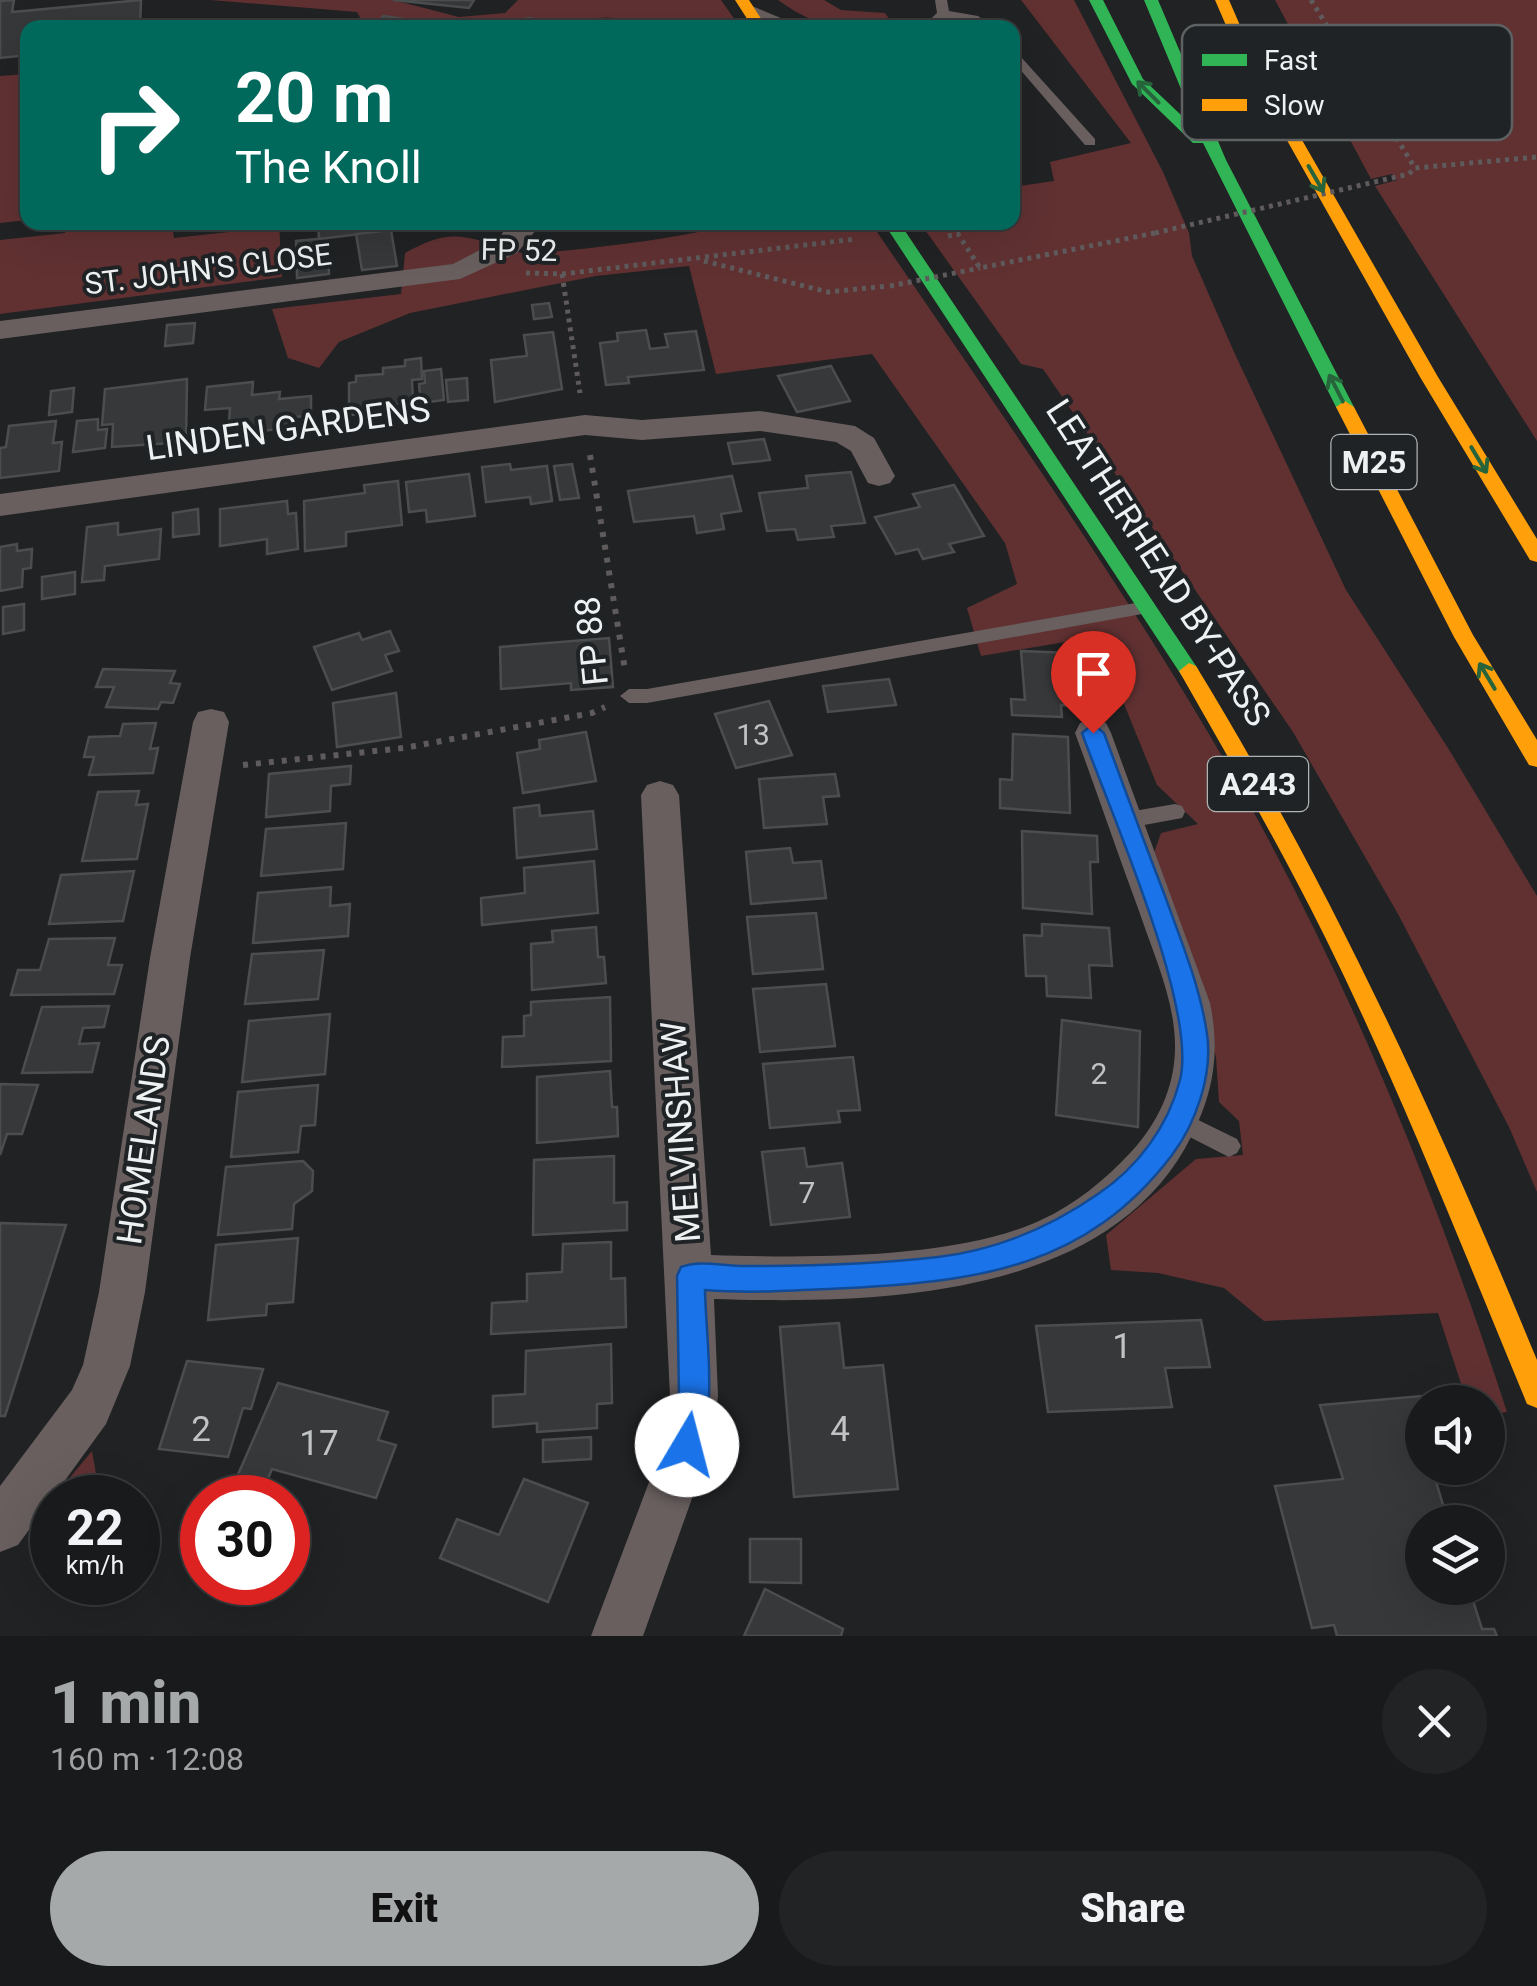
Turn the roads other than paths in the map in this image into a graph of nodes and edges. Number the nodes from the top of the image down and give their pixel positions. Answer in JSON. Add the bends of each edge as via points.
{"nodes":[{"id":1,"x":1096,"y":0,"type":"edge"},
{"id":2,"x":1151,"y":0,"type":"edge"},
{"id":3,"x":1222,"y":0,"type":"edge"},
{"id":4,"x":942,"y":7,"type":"edge"},
{"id":5,"x":750,"y":12,"type":"edge"},
{"id":6,"x":774,"y":20,"type":"edge"},
{"id":7,"x":976,"y":20,"type":"edge"},
{"id":8,"x":1232,"y":25,"type":"edge"},
{"id":9,"x":1020,"y":60,"type":"edge"},
{"id":10,"x":1182,"y":74,"type":"edge"},
{"id":11,"x":1182,"y":125,"type":"edge"},
{"id":12,"x":1197,"y":140,"type":"edge"},
{"id":13,"x":1210,"y":140,"type":"edge"},
{"id":14,"x":1294,"y":140,"type":"edge"},
{"id":15,"x":1090,"y":142,"type":"dead end"},
{"id":16,"x":1218,"y":160,"type":"junction"},
{"id":17,"x":522,"y":230,"type":"edge"},
{"id":18,"x":896,"y":230,"type":"edge"},
{"id":19,"x":0,"y":330,"type":"edge"},
{"id":20,"x":880,"y":476,"type":"dead end"},
{"id":21,"x":0,"y":506,"type":"edge"},
{"id":22,"x":1537,"y":555,"type":"edge"},
{"id":23,"x":1148,"y":607,"type":"junction"},
{"id":24,"x":629,"y":696,"type":"road end"},
{"id":25,"x":211,"y":722,"type":"dead end"},
{"id":26,"x":1093,"y":733,"type":"dead end"},
{"id":27,"x":1537,"y":760,"type":"edge"},
{"id":28,"x":660,"y":795,"type":"dead end"},
{"id":29,"x":1175,"y":812,"type":"dead end"},
{"id":30,"x":1128,"y":820,"type":"junction"},
{"id":31,"x":1178,"y":1120,"type":"junction"},
{"id":32,"x":1229,"y":1146,"type":"dead end"},
{"id":33,"x":690,"y":1276,"type":"junction"},
{"id":34,"x":1537,"y":1394,"type":"edge"},
{"id":35,"x":0,"y":1527,"type":"edge"},
{"id":36,"x":617,"y":1636,"type":"edge"}],
"edges":[{"from":11,"to":1,"type":"highway","number":"M25","one_way":true,"via":[[1137,81]]},
{"from":2,"to":10,"type":"highway","number":"M25"},
{"from":3,"to":8,"type":"highway","number":"M25","one_way":true},
{"from":4,"to":7,"type":"lane"},
{"from":5,"to":6,"type":"lane"},
{"from":9,"to":15,"type":"lane"},
{"from":16,"to":12,"type":"highway","number":"M25","one_way":true},
{"from":13,"to":16,"type":"highway","number":"M25"},
{"from":14,"to":22,"type":"highway","number":"M25","one_way":true},
{"from":27,"to":16,"type":"highway","number":"M25","one_way":true,"via":[[1464,637]]},
{"from":17,"to":19,"type":"street","name":"ST. JOHN'S CLOSE","via":[[508,248],[460,272]]},
{"from":18,"to":23,"type":"highway","name":"LEATHERHEAD BY-PASS","number":"A243"},
{"from":20,"to":21,"type":"street","name":"LINDEN GARDENS","via":[[863,446],[844,433],[760,421],[652,430],[585,426]]},
{"from":23,"to":24,"type":"lane"},
{"from":23,"to":34,"type":"highway","name":"LEATHERHEAD BY-PASS","number":"A243","via":[[1306,870],[1419,1105]]},
{"from":25,"to":35,"type":"street","name":"HOMELANDS","via":[[106,1366],[89,1407]]},
{"from":26,"to":30,"type":"street"},
{"from":28,"to":33,"type":"street","name":"MELVINSHAW"},
{"from":29,"to":30,"type":"lane"},
{"from":30,"to":31,"type":"street","via":[[1180,969],[1195,1036],[1193,1078]]},
{"from":31,"to":32,"type":"lane"},
{"from":31,"to":33,"type":"street","via":[[1132,1186],[1068,1230],[1004,1257],[938,1270],[746,1280]]},
{"from":33,"to":36,"type":"street","name":"MELVINSHAW","via":[[694,1396],[687,1445]]}]}
